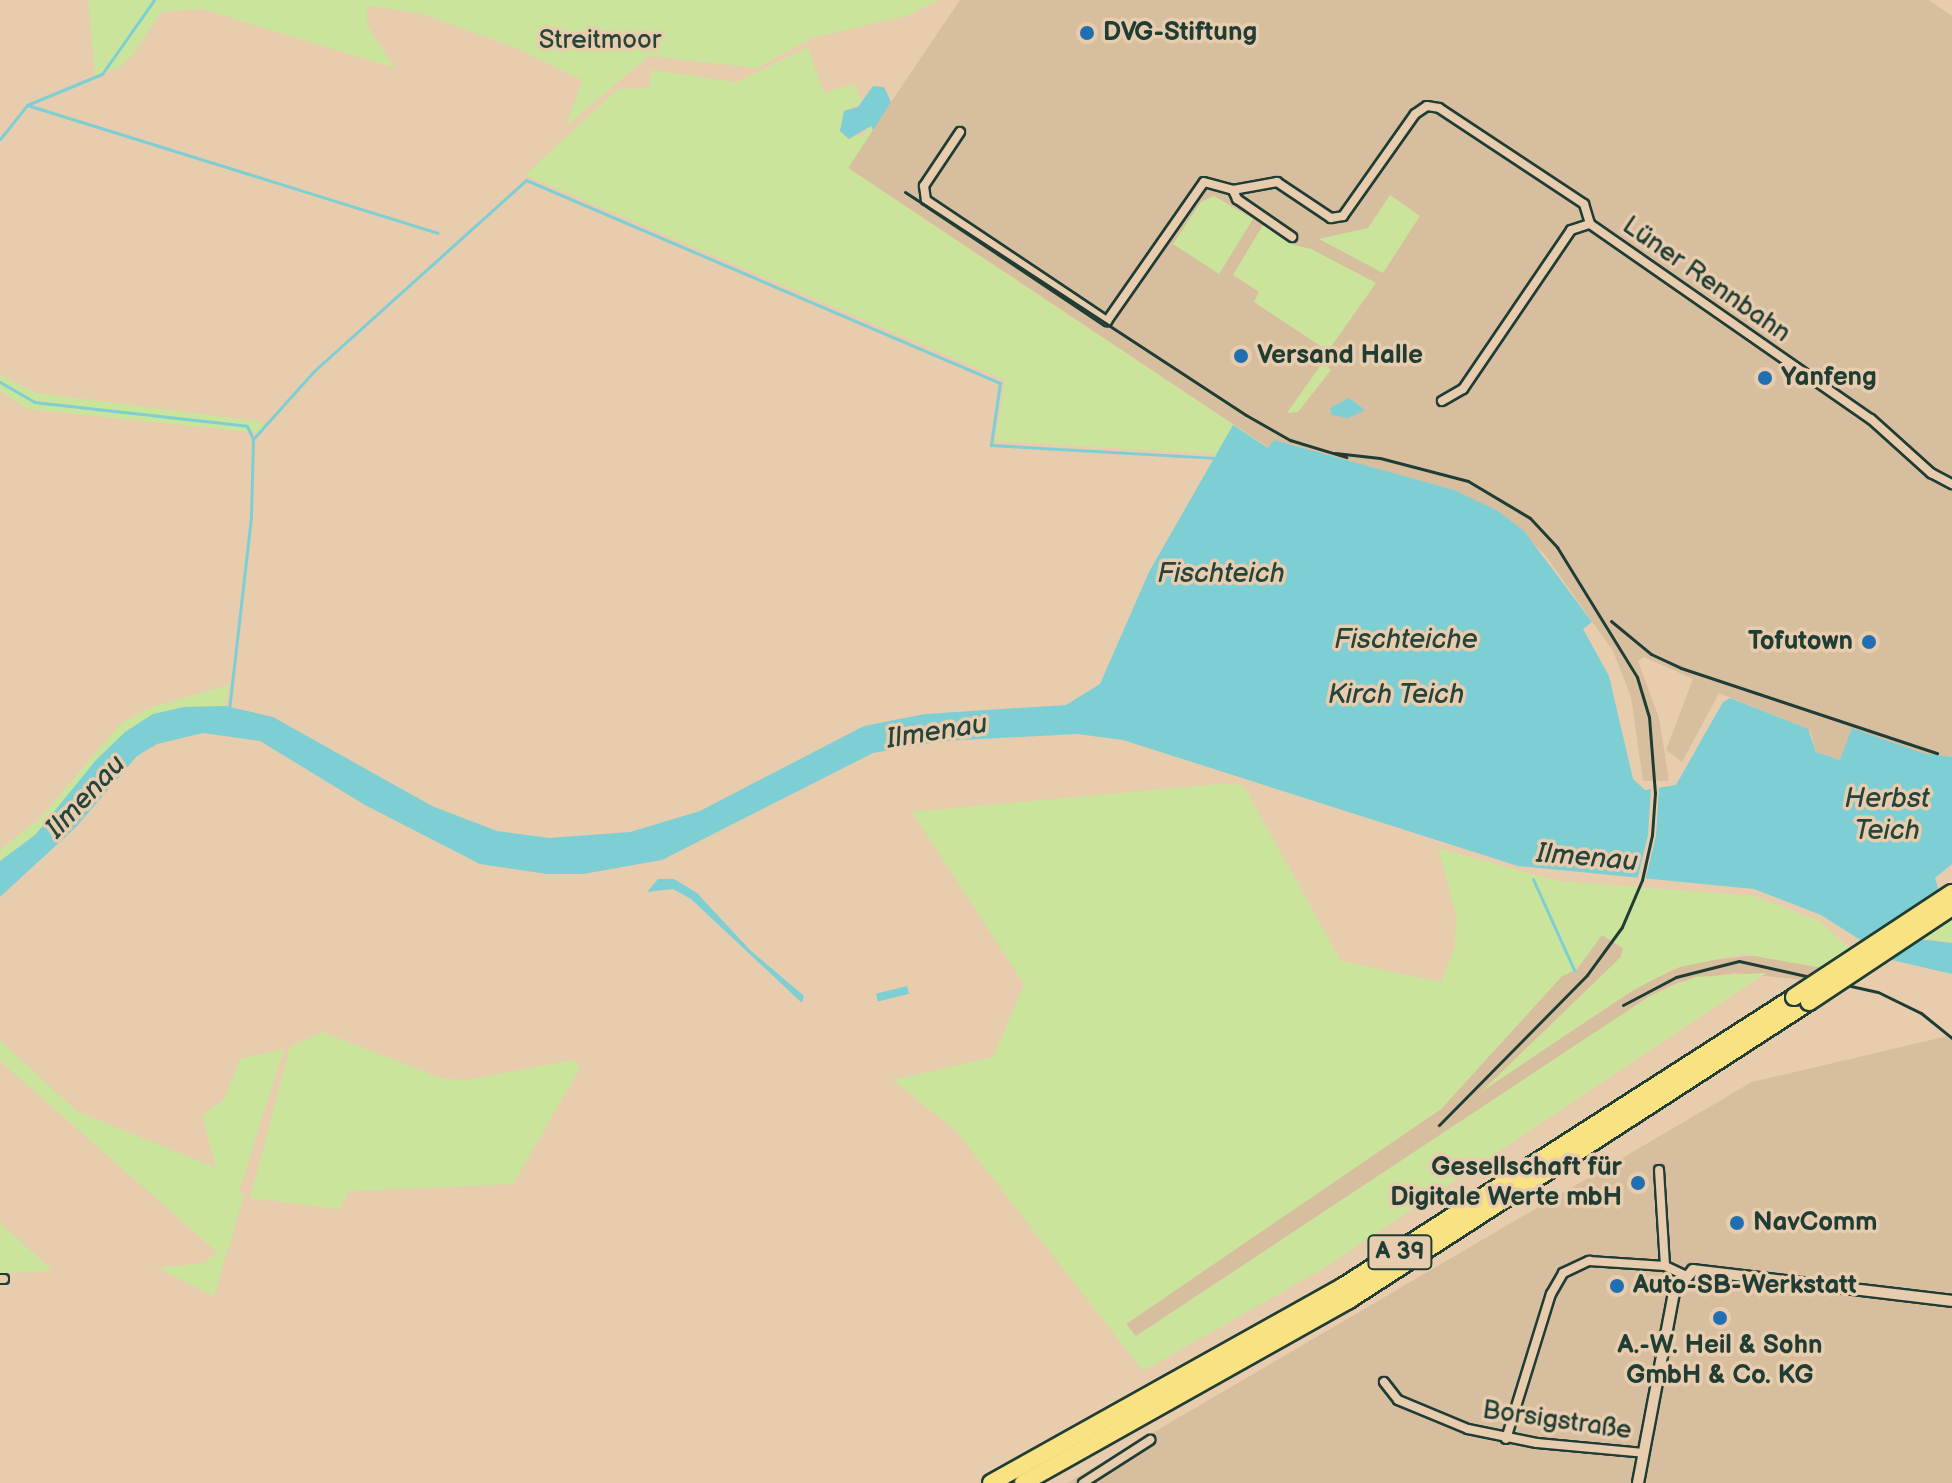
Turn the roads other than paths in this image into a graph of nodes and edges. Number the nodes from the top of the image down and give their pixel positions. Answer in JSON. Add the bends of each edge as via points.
{"nodes":[{"id":1,"x":960,"y":132,"type":"dead end"},
{"id":2,"x":1233,"y":190,"type":"junction"},
{"id":3,"x":1590,"y":224,"type":"junction"},
{"id":4,"x":1292,"y":237,"type":"dead end"},
{"id":5,"x":1442,"y":401,"type":"dead end"},
{"id":6,"x":1952,"y":484,"type":"edge"},
{"id":7,"x":1952,"y":893,"type":"edge"},
{"id":8,"x":1952,"y":907,"type":"edge"},
{"id":9,"x":1801,"y":1000,"type":"junction"},
{"id":10,"x":1659,"y":1170,"type":"dead end"},
{"id":11,"x":1665,"y":1266,"type":"junction"},
{"id":12,"x":1684,"y":1275,"type":"junction"},
{"id":13,"x":1952,"y":1301,"type":"edge"},
{"id":14,"x":1384,"y":1382,"type":"dead end"},
{"id":15,"x":1506,"y":1439,"type":"junction"},
{"id":16,"x":1150,"y":1440,"type":"dead end"},
{"id":17,"x":1644,"y":1453,"type":"junction"},
{"id":18,"x":991,"y":1483,"type":"edge"},
{"id":19,"x":1023,"y":1483,"type":"edge"},
{"id":20,"x":1083,"y":1483,"type":"edge"},
{"id":21,"x":1638,"y":1483,"type":"edge"}],
"edges":[{"from":1,"to":2,"type":"street","via":[[924,186],[926,200],[1107,321],[1204,182]]},
{"from":2,"to":3,"type":"street","name":"Lüner Rennbahn","via":[[1277,182],[1331,218],[1343,216],[1415,114],[1433,106],[1584,204]]},
{"from":2,"to":4,"type":"street","via":[[1237,199]]},
{"from":3,"to":5,"type":"street","name":"Lüner Rennbahn","via":[[1571,230],[1463,389]]},
{"from":3,"to":6,"type":"street","name":"Lüner Rennbahn","via":[[1871,419],[1931,473]]},
{"from":7,"to":9,"type":"highway","number":"A 39","bridge":true},
{"from":8,"to":9,"type":"highway","number":"A 39","bridge":true},
{"from":9,"to":18,"type":"highway","number":"A 39","via":[[1342,1287]]},
{"from":9,"to":19,"type":"highway","number":"A 39","via":[[1349,1300]]},
{"from":10,"to":11,"type":"street"},
{"from":11,"to":12,"type":"street"},
{"from":11,"to":15,"type":"street","via":[[1589,1261],[1563,1273],[1551,1294]]},
{"from":12,"to":13,"type":"street","via":[[1704,1269]]},
{"from":12,"to":17,"type":"street","via":[[1674,1292]]},
{"from":14,"to":15,"type":"street","name":"Borsigstraße","via":[[1398,1400]]},
{"from":15,"to":17,"type":"street","name":"Borsigstraße"},
{"from":16,"to":20,"type":"street"},
{"from":17,"to":21,"type":"street"}]}
